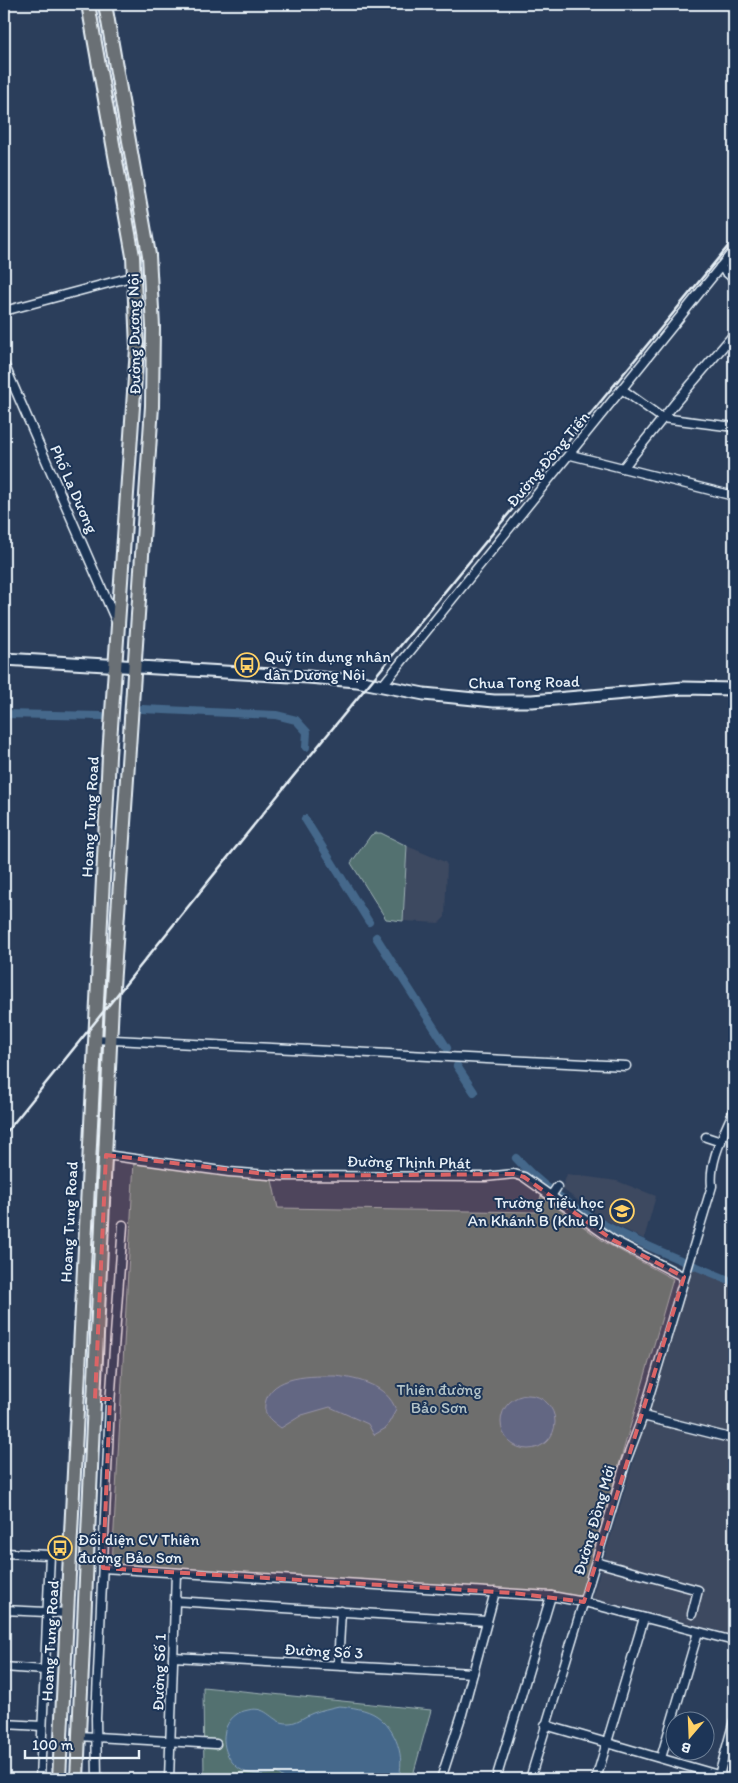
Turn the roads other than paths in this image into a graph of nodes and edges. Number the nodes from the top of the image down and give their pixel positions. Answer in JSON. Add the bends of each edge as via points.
{"nodes":[{"id":1,"x":88,"y":4,"type":"edge"},
{"id":2,"x":105,"y":4,"type":"edge"},
{"id":3,"x":734,"y":250,"type":"edge"},
{"id":4,"x":720,"y":267,"type":"junction"},
{"id":5,"x":150,"y":272,"type":"junction"},
{"id":6,"x":135,"y":276,"type":"junction"},
{"id":7,"x":734,"y":278,"type":"edge"},
{"id":8,"x":4,"y":311,"type":"edge"},
{"id":9,"x":734,"y":334,"type":"edge"},
{"id":10,"x":4,"y":364,"type":"edge"},
{"id":11,"x":624,"y":390,"type":"junction"},
{"id":12,"x":662,"y":418,"type":"junction"},
{"id":13,"x":734,"y":427,"type":"edge"},
{"id":14,"x":571,"y":455,"type":"junction"},
{"id":15,"x":623,"y":468,"type":"junction"},
{"id":16,"x":734,"y":496,"type":"edge"},
{"id":17,"x":118,"y":626,"type":"junction"},
{"id":18,"x":4,"y":659,"type":"edge"},
{"id":19,"x":115,"y":666,"type":"junction"},
{"id":20,"x":134,"y":667,"type":"junction"},
{"id":21,"x":382,"y":686,"type":"junction"},
{"id":22,"x":734,"y":689,"type":"edge"},
{"id":23,"x":95,"y":1039,"type":"junction"},
{"id":24,"x":112,"y":1040,"type":"junction"},
{"id":25,"x":626,"y":1066,"type":"dead end"},
{"id":26,"x":734,"y":1110,"type":"edge"},
{"id":27,"x":731,"y":1129,"type":"edge"},
{"id":28,"x":706,"y":1138,"type":"dead end"},
{"id":29,"x":720,"y":1142,"type":"junction"},
{"id":30,"x":106,"y":1155,"type":"junction"},
{"id":31,"x":123,"y":1225,"type":"dead end"},
{"id":32,"x":85,"y":1226,"type":"junction"},
{"id":33,"x":104,"y":1226,"type":"junction"},
{"id":34,"x":685,"y":1274,"type":"junction"},
{"id":35,"x":78,"y":1378,"type":"junction"},
{"id":36,"x":96,"y":1378,"type":"junction"},
{"id":37,"x":95,"y":1399,"type":"junction"},
{"id":38,"x":110,"y":1399,"type":"junction"},
{"id":39,"x":643,"y":1416,"type":"junction"},
{"id":40,"x":734,"y":1439,"type":"edge"},
{"id":41,"x":4,"y":1553,"type":"edge"},
{"id":42,"x":596,"y":1562,"type":"junction"},
{"id":43,"x":103,"y":1568,"type":"junction"},
{"id":44,"x":176,"y":1573,"type":"junction"},
{"id":45,"x":495,"y":1592,"type":"junction"},
{"id":46,"x":550,"y":1596,"type":"junction"},
{"id":47,"x":176,"y":1601,"type":"junction"},
{"id":48,"x":584,"y":1602,"type":"junction"},
{"id":49,"x":4,"y":1610,"type":"edge"},
{"id":50,"x":47,"y":1612,"type":"junction"},
{"id":51,"x":341,"y":1612,"type":"junction"},
{"id":52,"x":67,"y":1613,"type":"junction"},
{"id":53,"x":692,"y":1614,"type":"dead end"},
{"id":54,"x":644,"y":1618,"type":"junction"},
{"id":55,"x":487,"y":1621,"type":"junction"},
{"id":56,"x":698,"y":1632,"type":"junction"},
{"id":57,"x":734,"y":1641,"type":"edge"},
{"id":58,"x":174,"y":1657,"type":"junction"},
{"id":59,"x":338,"y":1665,"type":"junction"},
{"id":60,"x":4,"y":1667,"type":"edge"},
{"id":61,"x":44,"y":1670,"type":"junction"},
{"id":62,"x":473,"y":1673,"type":"junction"},
{"id":63,"x":734,"y":1722,"type":"edge"},
{"id":64,"x":4,"y":1724,"type":"edge"},
{"id":65,"x":545,"y":1725,"type":"junction"},
{"id":66,"x":42,"y":1726,"type":"junction"},
{"id":67,"x":79,"y":1736,"type":"junction"},
{"id":68,"x":96,"y":1737,"type":"junction"},
{"id":69,"x":171,"y":1741,"type":"junction"},
{"id":70,"x":607,"y":1743,"type":"junction"},
{"id":71,"x":216,"y":1744,"type":"dead end"},
{"id":72,"x":661,"y":1758,"type":"junction"},
{"id":73,"x":718,"y":1777,"type":"edge"},
{"id":74,"x":40,"y":1779,"type":"edge"},
{"id":75,"x":59,"y":1779,"type":"edge"},
{"id":76,"x":77,"y":1779,"type":"edge"},
{"id":77,"x":97,"y":1779,"type":"edge"},
{"id":78,"x":169,"y":1779,"type":"edge"},
{"id":79,"x":441,"y":1779,"type":"edge"},
{"id":80,"x":496,"y":1779,"type":"edge"},
{"id":81,"x":530,"y":1779,"type":"edge"},
{"id":82,"x":596,"y":1779,"type":"edge"},
{"id":83,"x":732,"y":1779,"type":"edge"}],
"edges":[{"from":1,"to":6,"type":"main road","name":"Đường Dương Nội"},
{"from":2,"to":5,"type":"main road","name":"Đường Dương Nội"},
{"from":3,"to":4,"type":"street","name":"Đường Đồng Tiến"},
{"from":4,"to":7,"type":"street"},
{"from":4,"to":11,"type":"street","name":"Đường Đồng Tiến"},
{"from":5,"to":6,"type":"main road"},
{"from":5,"to":20,"type":"main road","name":"Đường Dương Nội","via":[[152,406]]},
{"from":6,"to":8,"type":"street"},
{"from":6,"to":17,"type":"main road","name":"Đường Dương Nội","via":[[137,348]]},
{"from":9,"to":12,"type":"street"},
{"from":10,"to":17,"type":"street","name":"Phố La Dương"},
{"from":11,"to":12,"type":"street"},
{"from":11,"to":14,"type":"street","name":"Đường Đồng Tiến"},
{"from":12,"to":13,"type":"street"},
{"from":12,"to":15,"type":"street"},
{"from":14,"to":15,"type":"street"},
{"from":14,"to":21,"type":"street","name":"Đường Đồng Tiến"},
{"from":15,"to":16,"type":"street"},
{"from":17,"to":19,"type":"main road","name":"Đường Dương Nội"},
{"from":18,"to":19,"type":"main road","name":"Chua Tong Road"},
{"from":19,"to":20,"type":"main road","name":"Chua Tong Road"},
{"from":19,"to":23,"type":"main road","name":"Hoang Tung Road"},
{"from":20,"to":21,"type":"main road","name":"Chua Tong Road","via":[[308,677]]},
{"from":20,"to":24,"type":"main road","name":"Hoang Tung Road"},
{"from":21,"to":22,"type":"main road","name":"Chua Tong Road","via":[[494,701],[532,701],[684,688]]},
{"from":23,"to":24,"type":"street"},
{"from":23,"to":32,"type":"main road","name":"Hoang Tung Road"},
{"from":24,"to":25,"type":"street"},
{"from":24,"to":30,"type":"main road","name":"Hoang Tung Road"},
{"from":26,"to":27,"type":"street","name":"Đường Đồng Mới"},
{"from":27,"to":29,"type":"street","name":"Đường Đồng Mới"},
{"from":28,"to":29,"type":"street"},
{"from":29,"to":34,"type":"street","name":"Đường Đồng Mới","via":[[711,1174],[712,1186]]},
{"from":30,"to":33,"type":"main road","name":"Hoang Tung Road"},
{"from":30,"to":34,"type":"street","name":"Đường Thịnh Phát","via":[[283,1176],[485,1177],[514,1174],[554,1192],[613,1240]]},
{"from":31,"to":38,"type":"street"},
{"from":32,"to":33,"type":"main road"},
{"from":32,"to":35,"type":"main road","name":"Hoang Tung Road"},
{"from":33,"to":36,"type":"main road","name":"Hoang Tung Road"},
{"from":34,"to":39,"type":"street","name":"Đường Đồng Mới"},
{"from":35,"to":36,"type":"main road"},
{"from":35,"to":52,"type":"main road","name":"Hoang Tung Road"},
{"from":36,"to":37,"type":"main road","name":"Hoang Tung Road"},
{"from":37,"to":38,"type":"street"},
{"from":37,"to":67,"type":"main road","name":"Hoang Tung Road"},
{"from":38,"to":43,"type":"street"},
{"from":39,"to":40,"type":"street"},
{"from":39,"to":42,"type":"street","name":"Đường Đồng Mới","via":[[626,1460]]},
{"from":41,"to":50,"type":"street","via":[[50,1555]]},
{"from":42,"to":48,"type":"street","name":"Đường Đồng Mới"},
{"from":42,"to":53,"type":"street","via":[[698,1590]]},
{"from":43,"to":44,"type":"street"},
{"from":43,"to":68,"type":"street"},
{"from":44,"to":45,"type":"street"},
{"from":44,"to":47,"type":"street","name":"Đường Số 1"},
{"from":45,"to":46,"type":"street"},
{"from":45,"to":55,"type":"street"},
{"from":46,"to":48,"type":"street"},
{"from":46,"to":80,"type":"street"},
{"from":47,"to":51,"type":"street"},
{"from":47,"to":58,"type":"street","name":"Đường Số 1"},
{"from":48,"to":54,"type":"street"},
{"from":48,"to":65,"type":"street","name":"Đường Đồng Mới"},
{"from":49,"to":50,"type":"street"},
{"from":50,"to":52,"type":"street"},
{"from":50,"to":61,"type":"street"},
{"from":51,"to":55,"type":"street"},
{"from":51,"to":59,"type":"street"},
{"from":52,"to":75,"type":"main road","name":"Hoang Tung Road"},
{"from":54,"to":56,"type":"street"},
{"from":54,"to":70,"type":"street"},
{"from":55,"to":62,"type":"street"},
{"from":56,"to":57,"type":"street"},
{"from":56,"to":72,"type":"street"},
{"from":58,"to":59,"type":"street","name":"Đường Số 3"},
{"from":58,"to":69,"type":"street","name":"Đường Số 1"},
{"from":59,"to":62,"type":"street","name":"Đường Số 3"},
{"from":60,"to":61,"type":"street"},
{"from":61,"to":66,"type":"street"},
{"from":62,"to":79,"type":"street"},
{"from":63,"to":73,"type":"street"},
{"from":64,"to":66,"type":"street"},
{"from":65,"to":70,"type":"street"},
{"from":65,"to":81,"type":"street","name":"Đường Đồng Mới"},
{"from":66,"to":74,"type":"street"},
{"from":67,"to":68,"type":"street"},
{"from":67,"to":76,"type":"main road","name":"Hoang Tung Road"},
{"from":68,"to":69,"type":"street"},
{"from":68,"to":77,"type":"street"},
{"from":69,"to":71,"type":"street"},
{"from":69,"to":78,"type":"street","name":"Đường Số 1"},
{"from":70,"to":72,"type":"street"},
{"from":70,"to":82,"type":"street"},
{"from":72,"to":73,"type":"street"},
{"from":73,"to":83,"type":"street"}]}
